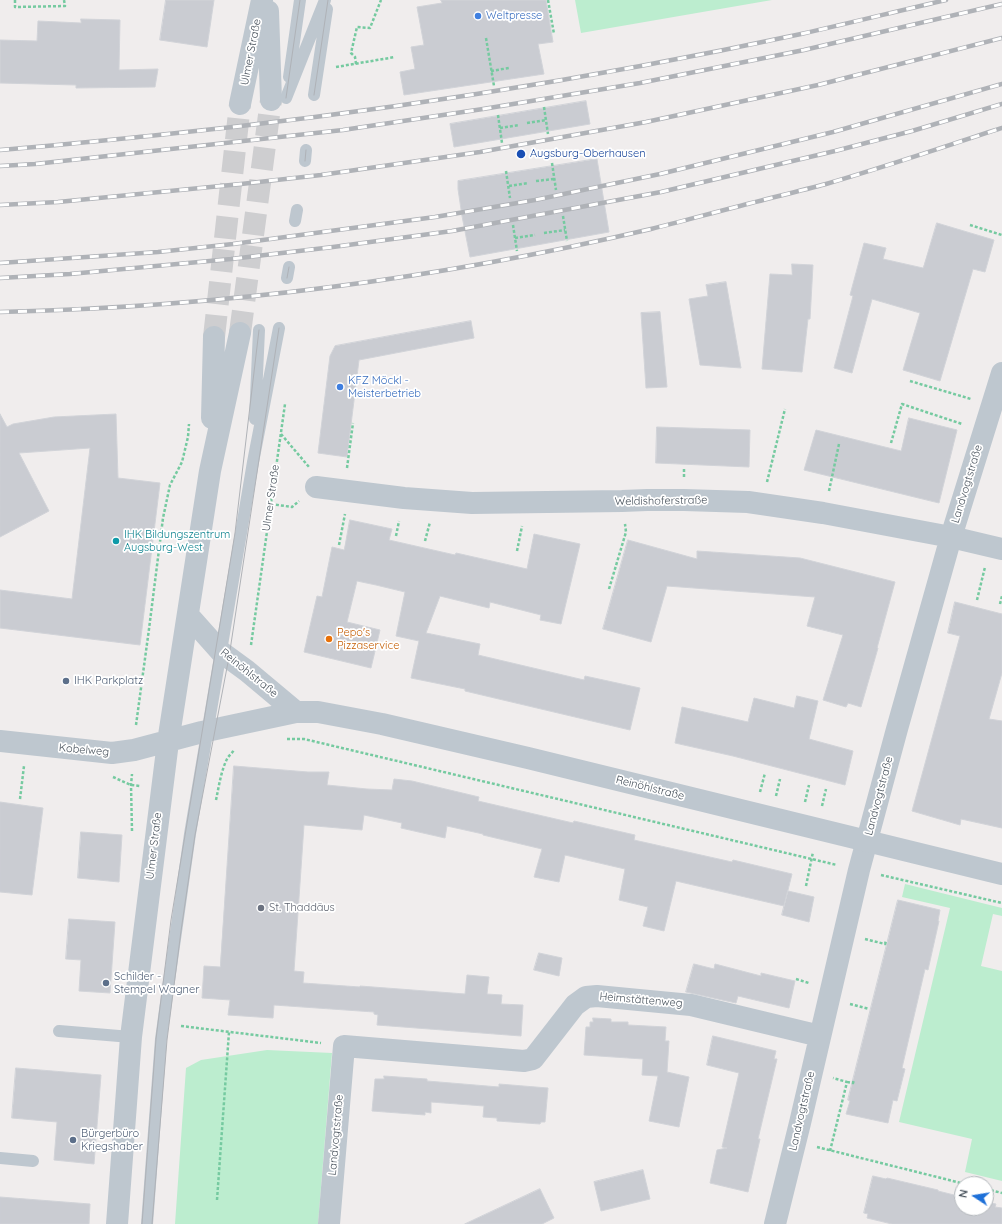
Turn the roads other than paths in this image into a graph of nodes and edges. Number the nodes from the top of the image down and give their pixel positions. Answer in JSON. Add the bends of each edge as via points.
{"nodes":[{"id":1,"x":262,"y":0,"type":"edge"},
{"id":2,"x":268,"y":0,"type":"edge"},
{"id":3,"x":300,"y":0,"type":"edge"},
{"id":4,"x":325,"y":0,"type":"edge"},
{"id":5,"x":328,"y":0,"type":"edge"},
{"id":6,"x":314,"y":95,"type":"dead end"},
{"id":7,"x":279,"y":99,"type":"junction"},
{"id":8,"x":240,"y":104,"type":"tunnel mouth"},
{"id":9,"x":279,"y":328,"type":"dead end"},
{"id":10,"x":250,"y":332,"type":"joint"},
{"id":11,"x":214,"y":337,"type":"tunnel mouth"},
{"id":12,"x":1002,"y":373,"type":"edge"},
{"id":13,"x":253,"y":462,"type":"junction"},
{"id":14,"x":210,"y":471,"type":"junction"},
{"id":15,"x":316,"y":487,"type":"road end"},
{"id":16,"x":951,"y":537,"type":"junction"},
{"id":17,"x":996,"y":548,"type":"edge"},
{"id":18,"x":188,"y":615,"type":"junction"},
{"id":19,"x":221,"y":652,"type":"junction"},
{"id":20,"x":296,"y":712,"type":"junction"},
{"id":21,"x":208,"y":731,"type":"junction"},
{"id":22,"x":0,"y":741,"type":"edge"},
{"id":23,"x":168,"y":742,"type":"junction"},
{"id":24,"x":867,"y":841,"type":"junction"},
{"id":25,"x":1002,"y":874,"type":"edge"},
{"id":26,"x":59,"y":1031,"type":"dead end"},
{"id":27,"x":820,"y":1036,"type":"junction"},
{"id":28,"x":131,"y":1037,"type":"junction"},
{"id":29,"x":344,"y":1046,"type":"joint"},
{"id":30,"x":0,"y":1158,"type":"edge"},
{"id":31,"x":34,"y":1161,"type":"dead end"},
{"id":32,"x":117,"y":1224,"type":"edge"},
{"id":33,"x":147,"y":1224,"type":"edge"},
{"id":34,"x":329,"y":1224,"type":"edge"},
{"id":35,"x":775,"y":1224,"type":"edge"}],
"edges":[{"from":1,"to":8,"type":"street","name":"Ulmer Straße"},
{"from":2,"to":7,"type":"street","name":"Ulmer Straße"},
{"from":3,"to":7,"type":"lane"},
{"from":4,"to":7,"type":"lane"},
{"from":5,"to":6,"type":"lane"},
{"from":9,"to":13,"type":"lane"},
{"from":10,"to":13,"type":"lane"},
{"from":10,"to":14,"type":"street","name":"Ulmer Straße"},
{"from":11,"to":14,"type":"street","name":"Ulmer Straße"},
{"from":12,"to":16,"type":"street","name":"Landvogtstraße"},
{"from":13,"to":19,"type":"lane"},
{"from":14,"to":18,"type":"street","name":"Ulmer Straße"},
{"from":15,"to":16,"type":"street","name":"Weldishoferstraße","via":[[472,503],[647,500],[748,502]]},
{"from":16,"to":17,"type":"street","name":"Weldishoferstraße"},
{"from":16,"to":24,"type":"street","name":"Landvogtstraße"},
{"from":18,"to":19,"type":"street","name":"Reinöhlstraße"},
{"from":18,"to":23,"type":"street","name":"Ulmer Straße"},
{"from":19,"to":20,"type":"street","name":"Reinöhlstraße"},
{"from":19,"to":21,"type":"lane"},
{"from":20,"to":21,"type":"street","name":"Reinöhlstraße"},
{"from":20,"to":24,"type":"street","name":"Reinöhlstraße","via":[[318,712],[382,724]]},
{"from":21,"to":23,"type":"street","name":"Reinöhlstraße"},
{"from":21,"to":33,"type":"lane","via":[[168,988]]},
{"from":22,"to":23,"type":"street","name":"Kobelweg","via":[[112,753]]},
{"from":23,"to":28,"type":"street","name":"Ulmer Straße"},
{"from":24,"to":25,"type":"street","name":"Reinöhlstraße"},
{"from":24,"to":27,"type":"street","name":"Landvogtstraße"},
{"from":26,"to":28,"type":"lane"},
{"from":27,"to":29,"type":"street","name":"Heimstättenweg","via":[[691,1005],[597,996],[586,997],[575,1005],[533,1059],[524,1061]]},
{"from":27,"to":35,"type":"street","name":"Landvogtstraße"},
{"from":28,"to":32,"type":"street","name":"Ulmer Straße"},
{"from":29,"to":34,"type":"street","name":"Landvogtstraße"},
{"from":30,"to":31,"type":"lane"}]}
